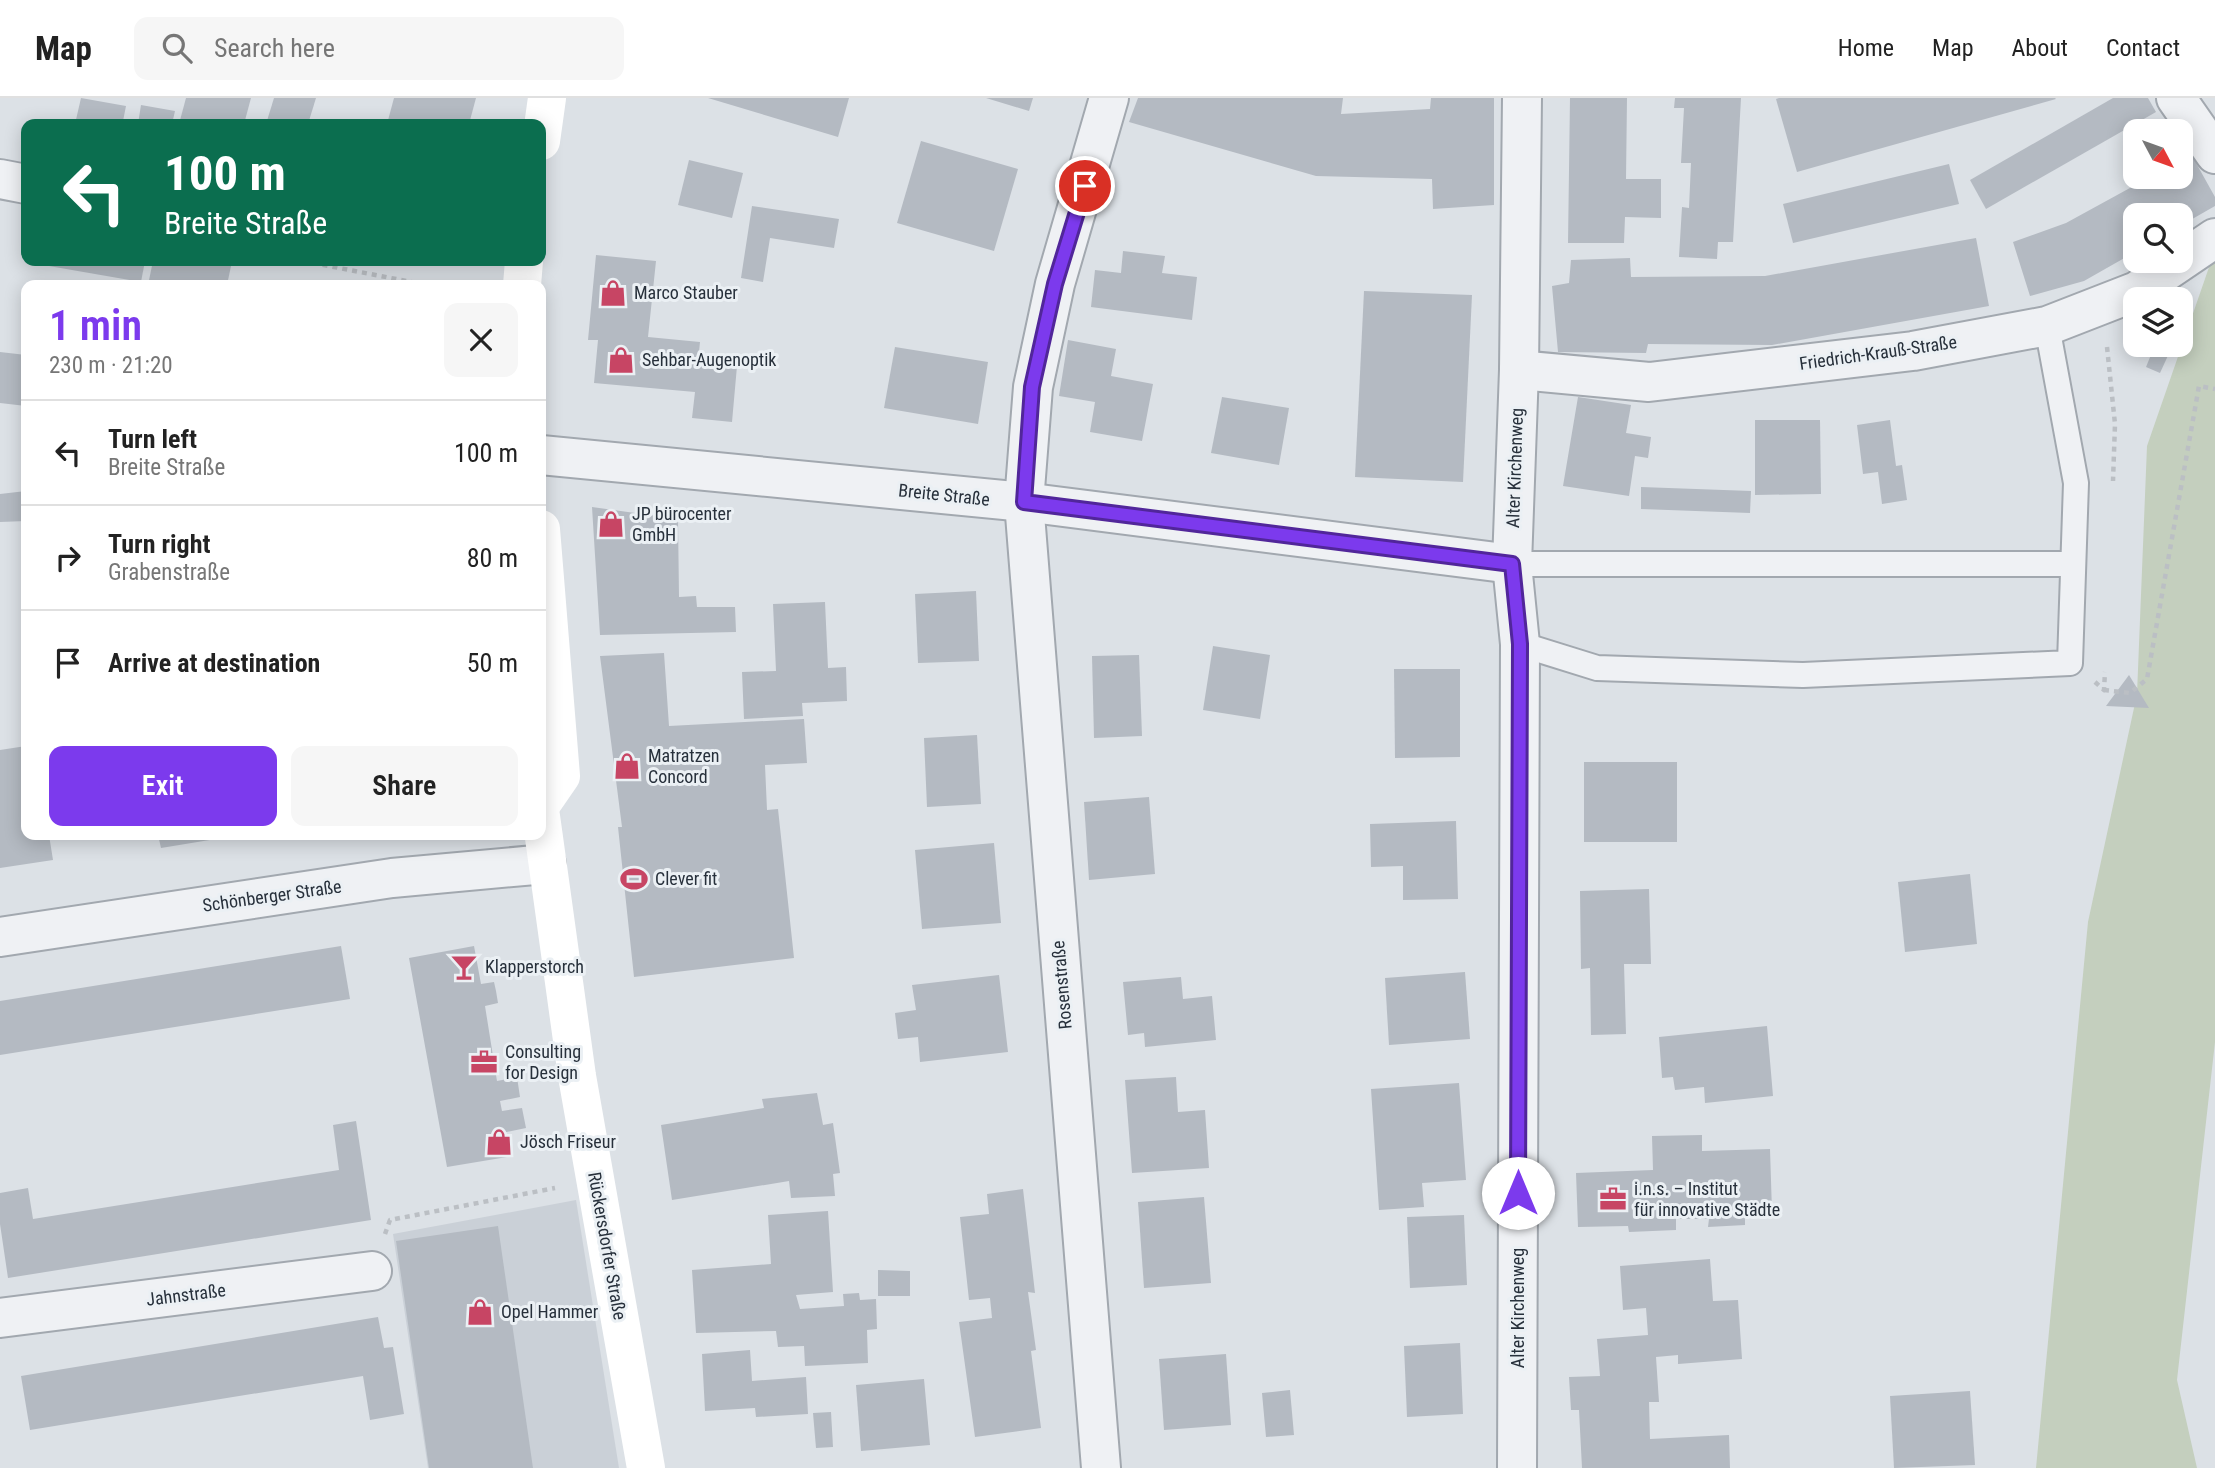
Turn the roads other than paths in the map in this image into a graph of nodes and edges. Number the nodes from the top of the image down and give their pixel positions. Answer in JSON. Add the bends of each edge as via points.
{"nodes":[{"id":1,"x":547,"y":98,"type":"edge"},
{"id":2,"x":1109,"y":98,"type":"edge"},
{"id":3,"x":1522,"y":98,"type":"edge"},
{"id":4,"x":2176,"y":98,"type":"edge"},
{"id":5,"x":544,"y":119,"type":"edge"},
{"id":6,"x":2215,"y":154,"type":"edge"},
{"id":7,"x":0,"y":179,"type":"edge"},
{"id":8,"x":21,"y":183,"type":"edge"},
{"id":9,"x":2215,"y":238,"type":"edge"},
{"id":10,"x":2047,"y":326,"type":"junction"},
{"id":11,"x":1519,"y":370,"type":"junction"},
{"id":12,"x":546,"y":455,"type":"edge"},
{"id":13,"x":1024,"y":502,"type":"junction"},
{"id":14,"x":1512,"y":564,"type":"junction"},
{"id":15,"x":2073,"y":564,"type":"junction"},
{"id":16,"x":546,"y":591,"type":"edge"},
{"id":17,"x":1520,"y":644,"type":"junction"},
{"id":18,"x":546,"y":798,"type":"edge"},
{"id":19,"x":544,"y":840,"type":"edge"},
{"id":20,"x":546,"y":864,"type":"junction"},
{"id":21,"x":0,"y":937,"type":"edge"},
{"id":22,"x":372,"y":1271,"type":"road end"},
{"id":23,"x":0,"y":1318,"type":"edge"},
{"id":24,"x":646,"y":1468,"type":"edge"},
{"id":25,"x":1101,"y":1468,"type":"edge"},
{"id":26,"x":1517,"y":1468,"type":"edge"}],
"edges":[{"from":1,"to":5,"type":"main road"},
{"from":2,"to":13,"type":"street","name":"Rosenstraße","via":[[1055,284],[1032,387]]},
{"from":3,"to":11,"type":"street","name":"Alter Kirchenweg"},
{"from":4,"to":6,"type":"street"},
{"from":7,"to":8,"type":"street"},
{"from":9,"to":10,"type":"street","name":"Friedrich-Krauß-Straße","via":[[2137,291]]},
{"from":10,"to":11,"type":"street","name":"Friedrich-Krauß-Straße","via":[[1913,351],[1649,382]]},
{"from":10,"to":15,"type":"lane","via":[[2076,482]]},
{"from":11,"to":14,"type":"street","name":"Alter Kirchenweg"},
{"from":12,"to":13,"type":"street","name":"Breite Straße"},
{"from":13,"to":14,"type":"street","name":"Breite Straße"},
{"from":13,"to":25,"type":"street","name":"Rosenstraße"},
{"from":14,"to":15,"type":"lane"},
{"from":14,"to":17,"type":"street","name":"Alter Kirchenweg"},
{"from":15,"to":17,"type":"lane","via":[[2070,663],[1803,675],[1611,669]]},
{"from":16,"to":18,"type":"main road","via":[[561,776]]},
{"from":17,"to":26,"type":"street","name":"Alter Kirchenweg"},
{"from":19,"to":20,"type":"main road","name":"Rückersdorfer Straße"},
{"from":20,"to":21,"type":"street","name":"Schönberger Straße","via":[[392,878]]},
{"from":20,"to":24,"type":"main road","name":"Rückersdorfer Straße"},
{"from":22,"to":23,"type":"street","name":"Jahnstraße"}]}
